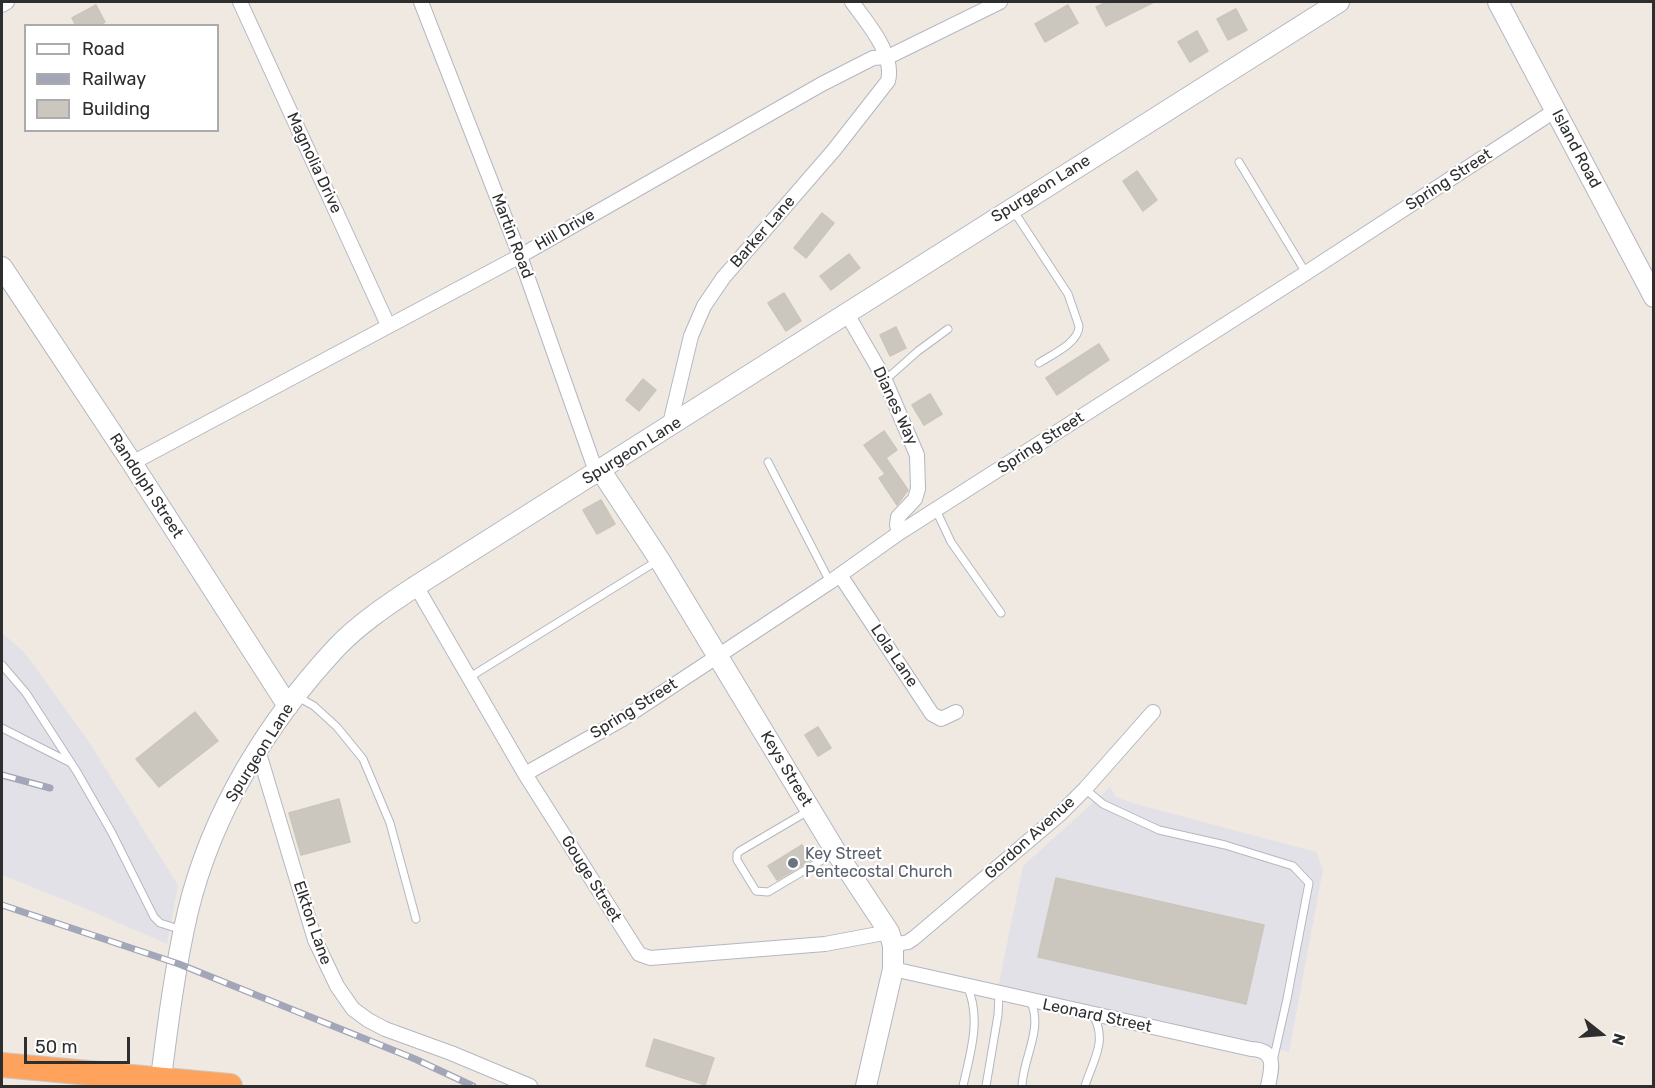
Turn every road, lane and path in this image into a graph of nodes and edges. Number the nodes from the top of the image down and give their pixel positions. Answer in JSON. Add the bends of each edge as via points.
{"nodes":[{"id":1,"x":7,"y":2,"type":"edge"},
{"id":2,"x":240,"y":2,"type":"edge"},
{"id":3,"x":421,"y":2,"type":"edge"},
{"id":4,"x":852,"y":2,"type":"edge"},
{"id":5,"x":1000,"y":2,"type":"edge"},
{"id":6,"x":1339,"y":2,"type":"edge"},
{"id":7,"x":1498,"y":2,"type":"edge"},
{"id":8,"x":2,"y":5,"type":"edge"},
{"id":9,"x":888,"y":57,"type":"junction"},
{"id":10,"x":1556,"y":110,"type":"junction"},
{"id":11,"x":1239,"y":162,"type":"dead end"},
{"id":12,"x":1012,"y":208,"type":"junction"},
{"id":13,"x":520,"y":256,"type":"junction"},
{"id":14,"x":2,"y":267,"type":"edge"},
{"id":15,"x":1306,"y":273,"type":"junction"},
{"id":16,"x":1653,"y":297,"type":"edge"},
{"id":17,"x":847,"y":314,"type":"junction"},
{"id":18,"x":388,"y":325,"type":"junction"},
{"id":19,"x":948,"y":329,"type":"dead end"},
{"id":20,"x":1039,"y":363,"type":"dead end"},
{"id":21,"x":884,"y":378,"type":"junction"},
{"id":22,"x":669,"y":428,"type":"junction"},
{"id":23,"x":768,"y":462,"type":"dead end"},
{"id":24,"x":132,"y":463,"type":"junction"},
{"id":25,"x":601,"y":471,"type":"junction"},
{"id":26,"x":936,"y":510,"type":"junction"},
{"id":27,"x":899,"y":533,"type":"junction"},
{"id":28,"x":659,"y":559,"type":"junction"},
{"id":29,"x":835,"y":579,"type":"junction"},
{"id":30,"x":416,"y":586,"type":"junction"},
{"id":31,"x":1001,"y":613,"type":"dead end"},
{"id":32,"x":717,"y":656,"type":"junction"},
{"id":33,"x":2,"y":664,"type":"edge"},
{"id":34,"x":470,"y":676,"type":"junction"},
{"id":35,"x":292,"y":701,"type":"junction"},
{"id":36,"x":1153,"y":711,"type":"dead end"},
{"id":37,"x":956,"y":712,"type":"dead end"},
{"id":38,"x":2,"y":728,"type":"edge"},
{"id":39,"x":258,"y":750,"type":"junction"},
{"id":40,"x":71,"y":763,"type":"junction"},
{"id":41,"x":525,"y":774,"type":"junction"},
{"id":42,"x":1085,"y":789,"type":"junction"},
{"id":43,"x":810,"y":810,"type":"junction"},
{"id":44,"x":836,"y":852,"type":"junction"},
{"id":45,"x":416,"y":919,"type":"dead end"},
{"id":46,"x":185,"y":931,"type":"junction"},
{"id":47,"x":891,"y":939,"type":"junction"},
{"id":48,"x":892,"y":969,"type":"junction"},
{"id":49,"x":967,"y":986,"type":"junction"},
{"id":50,"x":999,"y":994,"type":"junction"},
{"id":51,"x":1031,"y":1002,"type":"junction"},
{"id":52,"x":1093,"y":1015,"type":"junction"},
{"id":53,"x":1272,"y":1064,"type":"junction"},
{"id":54,"x":2,"y":1065,"type":"edge"},
{"id":55,"x":160,"y":1083,"type":"edge"},
{"id":56,"x":230,"y":1086,"type":"edge"},
{"id":57,"x":530,"y":1086,"type":"edge"},
{"id":58,"x":866,"y":1086,"type":"edge"},
{"id":59,"x":963,"y":1086,"type":"edge"},
{"id":60,"x":986,"y":1086,"type":"edge"},
{"id":61,"x":1022,"y":1086,"type":"edge"},
{"id":62,"x":1085,"y":1086,"type":"edge"},
{"id":63,"x":1268,"y":1086,"type":"edge"}],
"edges":[{"from":1,"to":8,"type":"street"},
{"from":2,"to":18,"type":"street","name":"Magnolia Drive"},
{"from":3,"to":13,"type":"street","name":"Martin Road"},
{"from":4,"to":9,"type":"street"},
{"from":5,"to":9,"type":"street","name":"Hill Drive"},
{"from":6,"to":12,"type":"street","name":"Spurgeon Lane"},
{"from":7,"to":10,"type":"street","name":"Island Road"},
{"from":9,"to":13,"type":"street","name":"Hill Drive","via":[[873,58],[822,84]]},
{"from":9,"to":22,"type":"street","name":"Barker Lane","via":[[888,81],[873,103],[723,278],[704,306],[691,336]]},
{"from":10,"to":15,"type":"street","name":"Spring Street"},
{"from":10,"to":16,"type":"street","name":"Island Road"},
{"from":11,"to":15,"type":"lane"},
{"from":12,"to":17,"type":"street","name":"Spurgeon Lane"},
{"from":12,"to":20,"type":"lane","via":[[1068,294],[1080,331],[1076,338]]},
{"from":13,"to":18,"type":"street","name":"Hill Drive"},
{"from":13,"to":25,"type":"street","name":"Martin Road","via":[[593,463]]},
{"from":14,"to":24,"type":"street","name":"Randolph Street"},
{"from":15,"to":26,"type":"street","name":"Spring Street"},
{"from":17,"to":21,"type":"street","name":"Dianes Way"},
{"from":17,"to":22,"type":"street","name":"Spurgeon Lane"},
{"from":18,"to":24,"type":"street","name":"Hill Drive"},
{"from":19,"to":21,"type":"lane"},
{"from":21,"to":27,"type":"street","name":"Dianes Way","via":[[917,455],[918,489],[915,499],[898,517]]},
{"from":22,"to":25,"type":"street","name":"Spurgeon Lane"},
{"from":23,"to":29,"type":"lane"},
{"from":24,"to":35,"type":"street","name":"Randolph Street"},
{"from":25,"to":28,"type":"street","name":"Keys Street"},
{"from":25,"to":30,"type":"street","name":"Spurgeon Lane"},
{"from":26,"to":27,"type":"street","name":"Spring Street"},
{"from":26,"to":31,"type":"lane","via":[[951,542]]},
{"from":27,"to":29,"type":"street","name":"Spring Street"},
{"from":28,"to":32,"type":"street","name":"Keys Street"},
{"from":28,"to":34,"type":"lane"},
{"from":29,"to":32,"type":"street","name":"Spring Street"},
{"from":29,"to":37,"type":"street","name":"Lola Lane","via":[[932,714],[941,719]]},
{"from":30,"to":34,"type":"street","name":"Gouge Street"},
{"from":30,"to":35,"type":"street","name":"Spurgeon Lane","via":[[338,646]]},
{"from":32,"to":41,"type":"street","name":"Spring Street","via":[[621,720]]},
{"from":32,"to":43,"type":"street","name":"Keys Street"},
{"from":33,"to":40,"type":"lane","via":[[26,693]]},
{"from":34,"to":41,"type":"street","name":"Gouge Street"},
{"from":35,"to":39,"type":"street","name":"Spurgeon Lane"},
{"from":35,"to":45,"type":"lane","via":[[314,706],[363,759],[390,823]]},
{"from":36,"to":42,"type":"street","name":"Gordon Avenue"},
{"from":38,"to":40,"type":"lane"},
{"from":39,"to":46,"type":"street","name":"Spurgeon Lane","via":[[219,822],[200,871]]},
{"from":39,"to":57,"type":"street","name":"Elkton Lane","via":[[315,940],[353,1009],[385,1029]]},
{"from":40,"to":46,"type":"lane","via":[[112,832],[154,917]]},
{"from":41,"to":47,"type":"street","name":"Gouge Street","via":[[639,954],[645,957]]},
{"from":42,"to":47,"type":"street","name":"Gordon Avenue","via":[[920,934],[908,942]]},
{"from":42,"to":53,"type":"lane","via":[[1103,804],[1159,830],[1293,866],[1309,883]]},
{"from":43,"to":44,"type":"street","name":"Keys Street"},
{"from":43,"to":44,"type":"lane","via":[[737,854],[756,891],[768,892]]},
{"from":44,"to":47,"type":"street","name":"Keys Street"},
{"from":46,"to":55,"type":"street","name":"Spurgeon Lane"},
{"from":47,"to":48,"type":"street"},
{"from":48,"to":49,"type":"street","name":"Leonard Street"},
{"from":48,"to":58,"type":"street"},
{"from":49,"to":50,"type":"street","name":"Leonard Street"},
{"from":49,"to":59,"type":"lane","via":[[975,1022]]},
{"from":50,"to":51,"type":"street","name":"Leonard Street"},
{"from":50,"to":60,"type":"lane"},
{"from":51,"to":52,"type":"street","name":"Leonard Street"},
{"from":51,"to":61,"type":"lane","via":[[1036,1023]]},
{"from":52,"to":53,"type":"street","name":"Leonard Street","via":[[1260,1050]]},
{"from":52,"to":62,"type":"lane","via":[[1100,1026],[1100,1040]]},
{"from":53,"to":63,"type":"street"},
{"from":54,"to":55,"type":"highway"},
{"from":55,"to":56,"type":"highway"}]}
